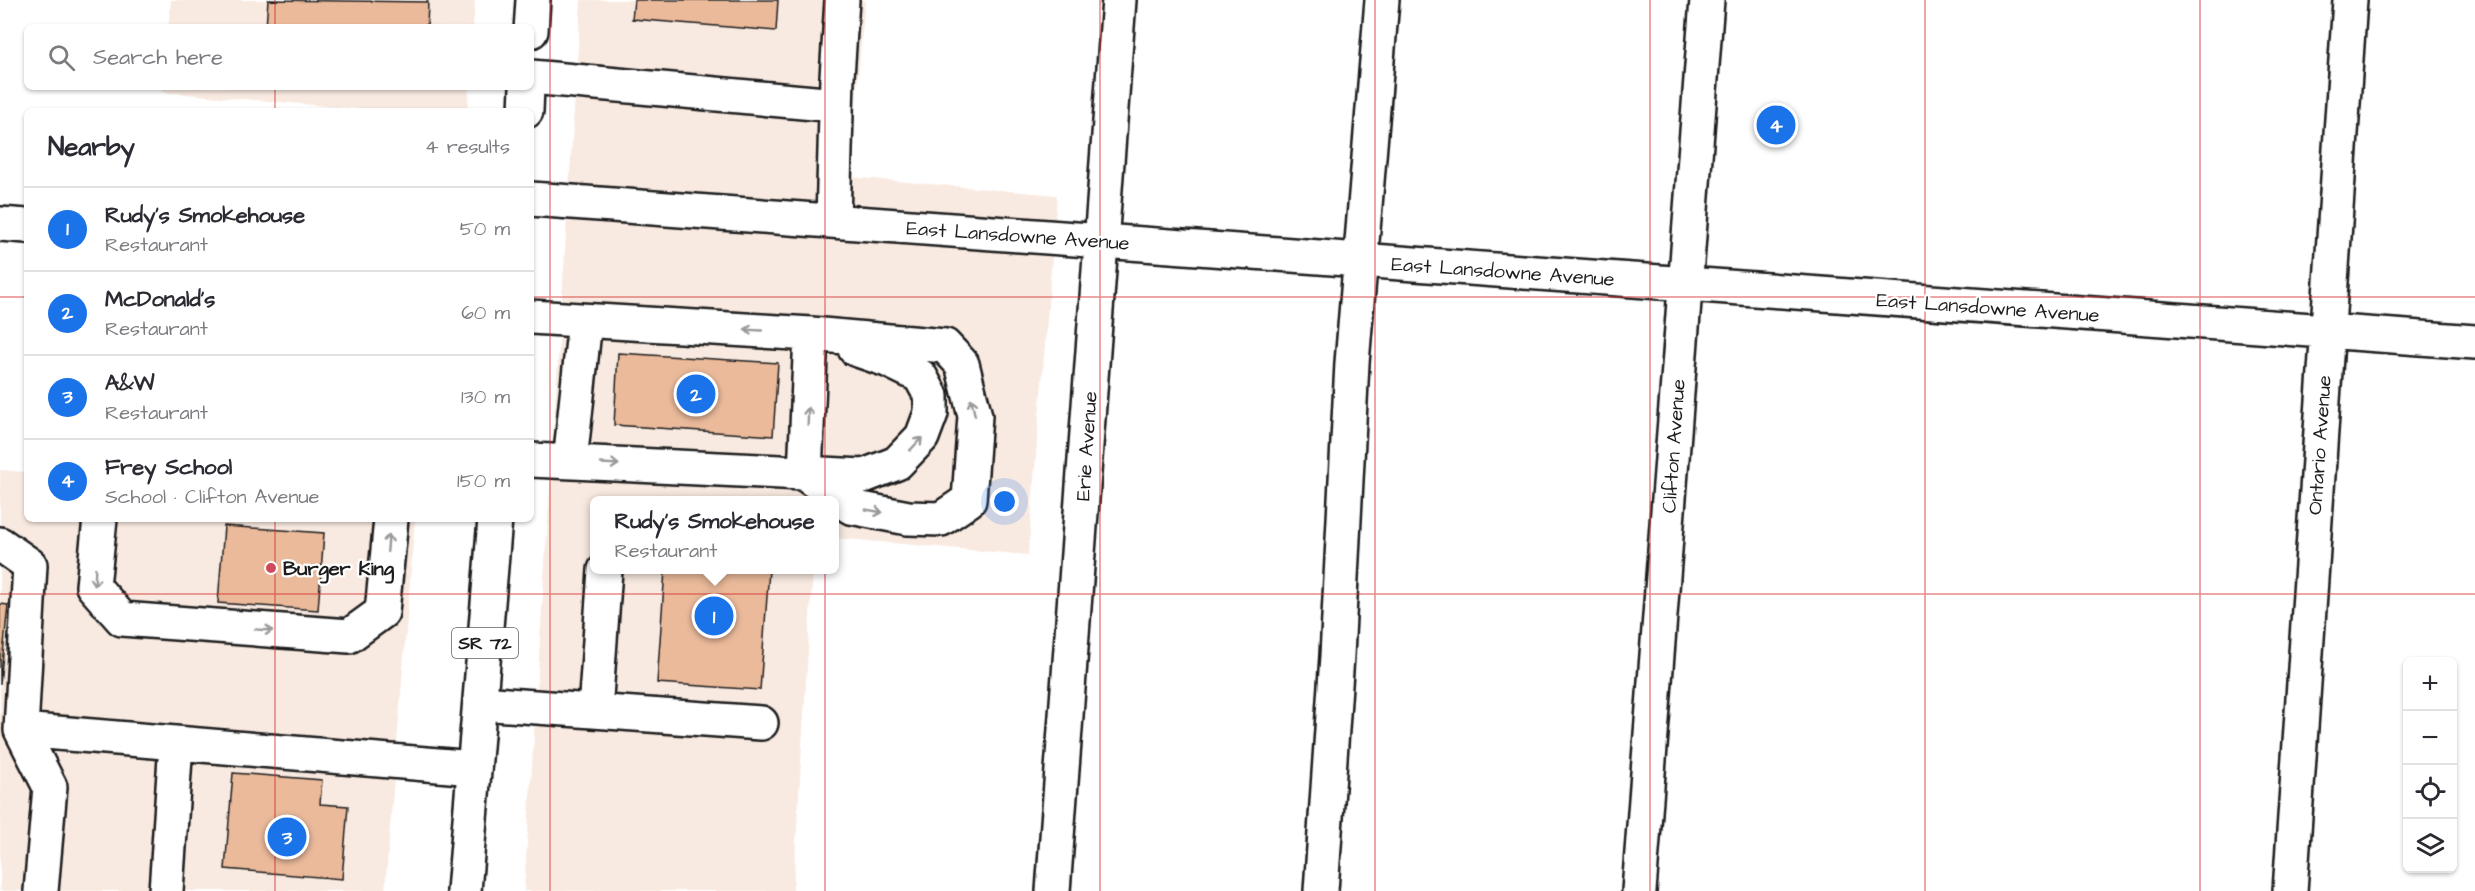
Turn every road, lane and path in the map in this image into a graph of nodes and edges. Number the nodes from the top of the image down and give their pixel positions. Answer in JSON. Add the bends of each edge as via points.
{"nodes":[{"id":1,"x":533,"y":0,"type":"edge"},
{"id":2,"x":842,"y":0,"type":"edge"},
{"id":3,"x":1119,"y":0,"type":"edge"},
{"id":4,"x":1382,"y":0,"type":"edge"},
{"id":5,"x":1707,"y":0,"type":"edge"},
{"id":6,"x":2350,"y":0,"type":"edge"},
{"id":7,"x":531,"y":24,"type":"edge"},
{"id":8,"x":534,"y":77,"type":"edge"},
{"id":9,"x":527,"y":90,"type":"edge"},
{"id":10,"x":836,"y":105,"type":"junction"},
{"id":11,"x":526,"y":108,"type":"edge"},
{"id":12,"x":534,"y":199,"type":"edge"},
{"id":13,"x":833,"y":221,"type":"junction"},
{"id":14,"x":0,"y":224,"type":"edge"},
{"id":15,"x":24,"y":226,"type":"edge"},
{"id":16,"x":1101,"y":241,"type":"junction"},
{"id":17,"x":1362,"y":260,"type":"junction"},
{"id":18,"x":1685,"y":284,"type":"junction"},
{"id":19,"x":534,"y":317,"type":"edge"},
{"id":20,"x":585,"y":321,"type":"junction"},
{"id":21,"x":2326,"y":332,"type":"junction"},
{"id":22,"x":811,"y":334,"type":"junction"},
{"id":23,"x":2475,"y":342,"type":"edge"},
{"id":24,"x":534,"y":460,"type":"edge"},
{"id":25,"x":570,"y":462,"type":"junction"},
{"id":26,"x":805,"y":474,"type":"junction"},
{"id":27,"x":836,"y":496,"type":"edge"},
{"id":28,"x":839,"y":498,"type":"edge"},
{"id":29,"x":100,"y":522,"type":"edge"},
{"id":30,"x":391,"y":522,"type":"edge"},
{"id":31,"x":495,"y":522,"type":"edge"},
{"id":32,"x":0,"y":544,"type":"edge"},
{"id":33,"x":605,"y":574,"type":"edge"},
{"id":34,"x":480,"y":703,"type":"junction"},
{"id":35,"x":595,"y":711,"type":"junction"},
{"id":36,"x":761,"y":723,"type":"dead end"},
{"id":37,"x":21,"y":730,"type":"junction"},
{"id":38,"x":176,"y":742,"type":"junction"},
{"id":39,"x":474,"y":768,"type":"junction"},
{"id":40,"x":41,"y":891,"type":"edge"},
{"id":41,"x":166,"y":891,"type":"edge"},
{"id":42,"x":464,"y":891,"type":"edge"},
{"id":43,"x":1053,"y":891,"type":"edge"},
{"id":44,"x":1321,"y":891,"type":"edge"},
{"id":45,"x":1639,"y":891,"type":"edge"},
{"id":46,"x":2290,"y":891,"type":"edge"}],
"edges":[{"from":1,"to":7,"type":"street"},
{"from":2,"to":10,"type":"street"},
{"from":3,"to":16,"type":"street","name":"Erie Avenue"},
{"from":4,"to":17,"type":"street"},
{"from":5,"to":18,"type":"street","name":"Clifton Avenue"},
{"from":6,"to":21,"type":"street","name":"Ontario Avenue"},
{"from":8,"to":10,"type":"street"},
{"from":9,"to":11,"type":"street"},
{"from":10,"to":13,"type":"street"},
{"from":12,"to":13,"type":"street","name":"East Lansdowne Avenue"},
{"from":13,"to":16,"type":"street","name":"East Lansdowne Avenue"},
{"from":14,"to":15,"type":"street"},
{"from":16,"to":17,"type":"street","name":"East Lansdowne Avenue"},
{"from":16,"to":43,"type":"street","name":"Erie Avenue"},
{"from":17,"to":18,"type":"street","name":"East Lansdowne Avenue"},
{"from":17,"to":44,"type":"street","via":[[1352,363]]},
{"from":18,"to":21,"type":"street","name":"East Lansdowne Avenue"},
{"from":18,"to":45,"type":"street","name":"Clifton Avenue"},
{"from":19,"to":20,"type":"street"},
{"from":22,"to":20,"type":"street","one_way":true},
{"from":20,"to":25,"type":"street"},
{"from":21,"to":23,"type":"street","name":"East Lansdowne Avenue"},
{"from":21,"to":46,"type":"street","name":"Ontario Avenue"},
{"from":26,"to":22,"type":"street","one_way":true},
{"from":26,"to":22,"type":"street","one_way":true,"via":[[864,476],[897,463],[922,437],[931,412],[931,396],[920,376],[887,360]]},
{"from":28,"to":22,"type":"street","one_way":true,"via":[[851,507],[908,518],[941,519],[969,500],[975,417],[962,364],[945,345]]},
{"from":24,"to":25,"type":"street"},
{"from":25,"to":26,"type":"street","one_way":true},
{"from":26,"to":27,"type":"street","one_way":true},
{"from":29,"to":30,"type":"street","one_way":true,"via":[[93,586],[122,619],[349,636],[382,612]]},
{"from":31,"to":34,"type":"street","number":"SR 72"},
{"from":32,"to":37,"type":"street","via":[[30,565]]},
{"from":33,"to":35,"type":"street"},
{"from":34,"to":35,"type":"street"},
{"from":34,"to":39,"type":"street","number":"SR 72"},
{"from":35,"to":36,"type":"street"},
{"from":37,"to":38,"type":"street"},
{"from":37,"to":40,"type":"street","via":[[50,787]]},
{"from":38,"to":39,"type":"street"},
{"from":38,"to":41,"type":"street"},
{"from":39,"to":42,"type":"street","number":"SR 72"}]}
